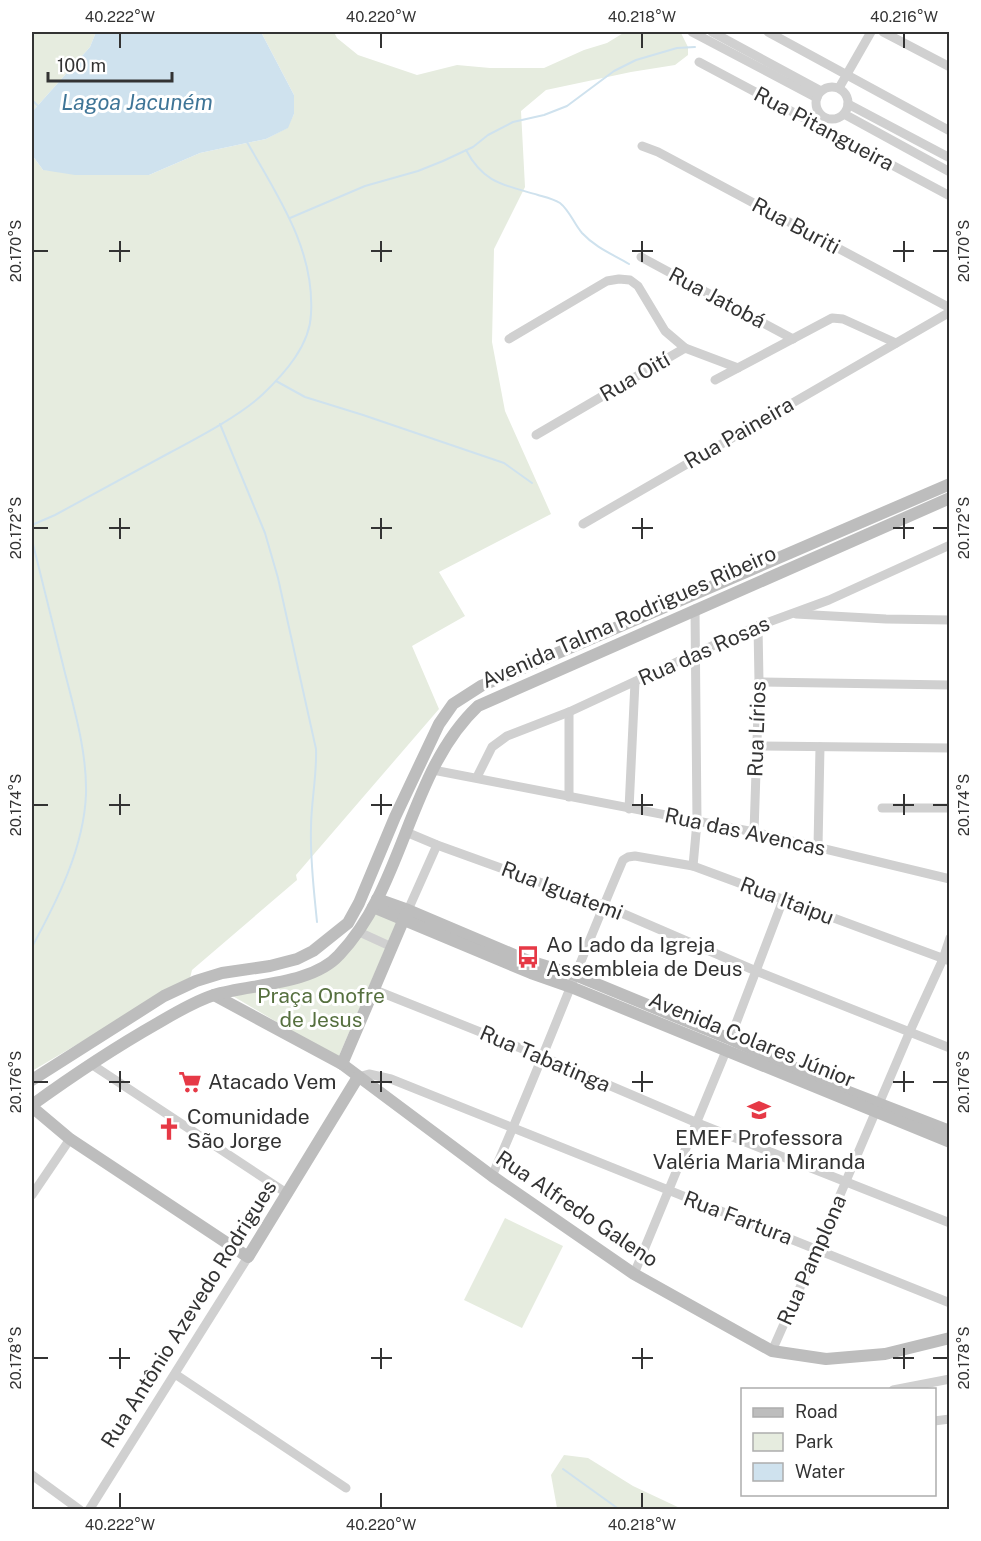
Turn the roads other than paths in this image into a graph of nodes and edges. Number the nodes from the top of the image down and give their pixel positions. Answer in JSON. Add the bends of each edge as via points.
{"nodes":[{"id":1,"x":692,"y":32,"type":"edge"},
{"id":2,"x":712,"y":32,"type":"edge"},
{"id":3,"x":768,"y":32,"type":"edge"},
{"id":4,"x":871,"y":32,"type":"edge"},
{"id":5,"x":883,"y":32,"type":"edge"},
{"id":6,"x":699,"y":62,"type":"dead end"},
{"id":7,"x":950,"y":67,"type":"edge"},
{"id":8,"x":848,"y":75,"type":"junction"},
{"id":9,"x":839,"y":88,"type":"junction"},
{"id":10,"x":819,"y":94,"type":"junction"},
{"id":11,"x":848,"y":104,"type":"junction"},
{"id":12,"x":844,"y":114,"type":"junction"},
{"id":13,"x":823,"y":116,"type":"junction"},
{"id":14,"x":818,"y":126,"type":"junction"},
{"id":15,"x":950,"y":131,"type":"edge"},
{"id":16,"x":642,"y":146,"type":"dead end"},
{"id":17,"x":950,"y":158,"type":"edge"},
{"id":18,"x":950,"y":172,"type":"edge"},
{"id":19,"x":950,"y":196,"type":"edge"},
{"id":20,"x":641,"y":257,"type":"dead end"},
{"id":21,"x":950,"y":310,"type":"edge"},
{"id":22,"x":509,"y":339,"type":"dead end"},
{"id":23,"x":793,"y":339,"type":"junction"},
{"id":24,"x":896,"y":343,"type":"junction"},
{"id":25,"x":685,"y":348,"type":"junction"},
{"id":26,"x":738,"y":368,"type":"junction"},
{"id":27,"x":715,"y":380,"type":"dead end"},
{"id":28,"x":536,"y":435,"type":"dead end"},
{"id":29,"x":950,"y":484,"type":"edge"},
{"id":30,"x":950,"y":498,"type":"edge"},
{"id":31,"x":583,"y":524,"type":"dead end"},
{"id":32,"x":950,"y":545,"type":"edge"},
{"id":33,"x":932,"y":553,"type":"junction"},
{"id":34,"x":950,"y":554,"type":"edge"},
{"id":35,"x":695,"y":609,"type":"junction"},
{"id":36,"x":793,"y":614,"type":"junction"},
{"id":37,"x":950,"y":620,"type":"edge"},
{"id":38,"x":758,"y":626,"type":"junction"},
{"id":39,"x":696,"y":652,"type":"junction"},
{"id":40,"x":635,"y":682,"type":"junction"},
{"id":41,"x":759,"y":682,"type":"junction"},
{"id":42,"x":950,"y":685,"type":"edge"},
{"id":43,"x":569,"y":712,"type":"junction"},
{"id":44,"x":756,"y":746,"type":"junction"},
{"id":45,"x":820,"y":747,"type":"junction"},
{"id":46,"x":950,"y":748,"type":"edge"},
{"id":47,"x":433,"y":770,"type":"junction"},
{"id":48,"x":477,"y":777,"type":"junction"},
{"id":49,"x":569,"y":797,"type":"junction"},
{"id":50,"x":882,"y":808,"type":"dead end"},
{"id":51,"x":950,"y":808,"type":"edge"},
{"id":52,"x":628,"y":809,"type":"junction"},
{"id":53,"x":697,"y":822,"type":"junction"},
{"id":54,"x":406,"y":832,"type":"junction"},
{"id":55,"x":754,"y":832,"type":"junction"},
{"id":56,"x":437,"y":845,"type":"junction"},
{"id":57,"x":818,"y":847,"type":"junction"},
{"id":58,"x":693,"y":866,"type":"junction"},
{"id":59,"x":950,"y":879,"type":"edge"},
{"id":60,"x":783,"y":900,"type":"junction"},
{"id":61,"x":375,"y":903,"type":"junction"},
{"id":62,"x":603,"y":905,"type":"junction"},
{"id":63,"x":406,"y":914,"type":"junction"},
{"id":64,"x":357,"y":931,"type":"junction"},
{"id":65,"x":950,"y":938,"type":"edge"},
{"id":66,"x":392,"y":947,"type":"junction"},
{"id":67,"x":946,"y":960,"type":"edge"},
{"id":68,"x":756,"y":971,"type":"junction"},
{"id":69,"x":573,"y":981,"type":"junction"},
{"id":70,"x":375,"y":990,"type":"junction"},
{"id":71,"x":214,"y":995,"type":"junction"},
{"id":72,"x":910,"y":1031,"type":"junction"},
{"id":73,"x":728,"y":1045,"type":"junction"},
{"id":74,"x":950,"y":1048,"type":"edge"},
{"id":75,"x":543,"y":1057,"type":"junction"},
{"id":76,"x":91,"y":1064,"type":"junction"},
{"id":77,"x":342,"y":1064,"type":"junction"},
{"id":78,"x":358,"y":1077,"type":"junction"},
{"id":79,"x":32,"y":1080,"type":"edge"},
{"id":80,"x":32,"y":1106,"type":"edge"},
{"id":81,"x":877,"y":1107,"type":"junction"},
{"id":82,"x":695,"y":1122,"type":"junction"},
{"id":83,"x":513,"y":1128,"type":"junction"},
{"id":84,"x":950,"y":1131,"type":"edge"},
{"id":85,"x":70,"y":1139,"type":"junction"},
{"id":86,"x":950,"y":1142,"type":"edge"},
{"id":87,"x":492,"y":1176,"type":"junction"},
{"id":88,"x":846,"y":1181,"type":"junction"},
{"id":89,"x":667,"y":1191,"type":"junction"},
{"id":90,"x":288,"y":1194,"type":"junction"},
{"id":91,"x":32,"y":1195,"type":"edge"},
{"id":92,"x":950,"y":1223,"type":"edge"},
{"id":93,"x":818,"y":1249,"type":"junction"},
{"id":94,"x":248,"y":1257,"type":"junction"},
{"id":95,"x":634,"y":1274,"type":"junction"},
{"id":96,"x":950,"y":1303,"type":"edge"},
{"id":97,"x":950,"y":1338,"type":"edge"},
{"id":98,"x":772,"y":1350,"type":"junction"},
{"id":99,"x":174,"y":1374,"type":"junction"},
{"id":100,"x":950,"y":1379,"type":"edge"},
{"id":101,"x":899,"y":1388,"type":"edge"},
{"id":102,"x":32,"y":1475,"type":"edge"},
{"id":103,"x":346,"y":1488,"type":"dead end"},
{"id":104,"x":80,"y":1509,"type":"edge"},
{"id":105,"x":89,"y":1509,"type":"edge"}],
"edges":[{"from":1,"to":10,"type":"street"},
{"from":2,"to":10,"type":"street"},
{"from":3,"to":8,"type":"street"},
{"from":4,"to":8,"type":"street"},
{"from":5,"to":7,"type":"street"},
{"from":6,"to":14,"type":"street","name":"Rua Pitangueira"},
{"from":8,"to":9,"type":"street"},
{"from":8,"to":15,"type":"street"},
{"from":9,"to":10,"type":"street","via":[[828,87]]},
{"from":9,"to":11,"type":"street","via":[[846,94]]},
{"from":10,"to":13,"type":"street","via":[[817,109]]},
{"from":11,"to":12,"type":"street"},
{"from":11,"to":17,"type":"street"},
{"from":12,"to":13,"type":"street","via":[[834,119]]},
{"from":12,"to":18,"type":"street"},
{"from":13,"to":14,"type":"street"},
{"from":14,"to":19,"type":"street","name":"Rua Pitangueira"},
{"from":16,"to":21,"type":"street","name":"Rua Buriti"},
{"from":20,"to":23,"type":"street","name":"Rua Jatobá"},
{"from":21,"to":24,"type":"street","name":"Rua Paineira"},
{"from":22,"to":25,"type":"street","via":[[607,281],[619,279],[638,286],[665,331]]},
{"from":23,"to":24,"type":"street","via":[[832,318],[843,319]]},
{"from":23,"to":26,"type":"street"},
{"from":24,"to":31,"type":"street","name":"Rua Paineira"},
{"from":25,"to":26,"type":"street","name":"Rua Oití"},
{"from":25,"to":28,"type":"street","name":"Rua Oití"},
{"from":26,"to":27,"type":"street"},
{"from":29,"to":79,"type":"main road","name":"Avenida Talma Rodrigues Ribeiro","via":[[481,686],[453,704],[439,724],[348,923],[297,959],[222,973],[164,996]]},
{"from":30,"to":35,"type":"main road","name":"Avenida Talma Rodrigues Ribeiro"},
{"from":32,"to":33,"type":"street","name":"Rua das Rosas"},
{"from":33,"to":34,"type":"street"},
{"from":33,"to":36,"type":"street","name":"Rua das Rosas"},
{"from":35,"to":39,"type":"street"},
{"from":35,"to":47,"type":"main road","name":"Avenida Talma Rodrigues Ribeiro","via":[[478,706],[456,730]]},
{"from":36,"to":37,"type":"street"},
{"from":36,"to":38,"type":"street","name":"Rua das Rosas"},
{"from":38,"to":39,"type":"street","name":"Rua das Rosas"},
{"from":38,"to":41,"type":"street","name":"Rua Lírios"},
{"from":39,"to":40,"type":"street","name":"Rua das Rosas"},
{"from":39,"to":53,"type":"street"},
{"from":40,"to":43,"type":"street","name":"Rua das Rosas"},
{"from":40,"to":52,"type":"street"},
{"from":41,"to":42,"type":"street"},
{"from":41,"to":44,"type":"street","name":"Rua Lírios"},
{"from":43,"to":48,"type":"street","name":"Rua das Rosas","via":[[507,736],[492,747]]},
{"from":43,"to":49,"type":"street"},
{"from":44,"to":45,"type":"street"},
{"from":44,"to":55,"type":"street","name":"Rua Lírios"},
{"from":45,"to":46,"type":"street"},
{"from":45,"to":57,"type":"street"},
{"from":47,"to":48,"type":"street","name":"Rua das Avencas"},
{"from":47,"to":54,"type":"main road","name":"Avenida Talma Rodrigues Ribeiro"},
{"from":48,"to":49,"type":"street","name":"Rua das Avencas"},
{"from":49,"to":52,"type":"street","name":"Rua das Avencas"},
{"from":50,"to":51,"type":"street"},
{"from":52,"to":53,"type":"street","name":"Rua das Avencas"},
{"from":53,"to":55,"type":"street","name":"Rua das Avencas"},
{"from":53,"to":58,"type":"street"},
{"from":54,"to":56,"type":"street","name":"Rua Iguatemi"},
{"from":54,"to":61,"type":"main road","name":"Avenida Talma Rodrigues Ribeiro"},
{"from":55,"to":57,"type":"street","name":"Rua das Avencas"},
{"from":56,"to":62,"type":"street","name":"Rua Iguatemi"},
{"from":56,"to":63,"type":"street"},
{"from":57,"to":59,"type":"street","name":"Rua das Avencas"},
{"from":58,"to":60,"type":"street","name":"Rua Itaipu"},
{"from":58,"to":62,"type":"street","name":"Rua Itaipu","via":[[628,857],[623,860]]},
{"from":60,"to":67,"type":"street","name":"Rua Itaipu"},
{"from":60,"to":68,"type":"street"},
{"from":61,"to":63,"type":"main road","name":"Avenida Colares Júnior"},
{"from":61,"to":64,"type":"main road","name":"Avenida Talma Rodrigues Ribeiro"},
{"from":62,"to":68,"type":"street","name":"Rua Iguatemi"},
{"from":62,"to":69,"type":"street"},
{"from":63,"to":66,"type":"main road"},
{"from":63,"to":69,"type":"main road","name":"Avenida Colares Júnior","via":[[531,973]]},
{"from":64,"to":66,"type":"street"},
{"from":64,"to":71,"type":"main road","name":"Avenida Talma Rodrigues Ribeiro","via":[[338,957],[324,966],[276,983]]},
{"from":65,"to":67,"type":"street","name":"Rua Pamplona"},
{"from":66,"to":70,"type":"main road"},
{"from":67,"to":72,"type":"street","name":"Rua Pamplona"},
{"from":68,"to":72,"type":"street","name":"Rua Iguatemi"},
{"from":68,"to":73,"type":"street"},
{"from":69,"to":73,"type":"main road","name":"Avenida Colares Júnior"},
{"from":69,"to":75,"type":"street"},
{"from":70,"to":75,"type":"street","name":"Rua Tabatinga"},
{"from":70,"to":77,"type":"main road"},
{"from":71,"to":76,"type":"main road","name":"Avenida Talma Rodrigues Ribeiro","via":[[183,1008]]},
{"from":71,"to":77,"type":"main road","name":"Rua Alfredo Galeno"},
{"from":72,"to":74,"type":"street","name":"Rua Iguatemi"},
{"from":72,"to":81,"type":"street","name":"Rua Pamplona"},
{"from":73,"to":81,"type":"main road","name":"Avenida Colares Júnior"},
{"from":73,"to":82,"type":"street"},
{"from":75,"to":82,"type":"street","name":"Rua Tabatinga"},
{"from":75,"to":83,"type":"street"},
{"from":76,"to":80,"type":"main road","name":"Avenida Talma Rodrigues Ribeiro"},
{"from":76,"to":90,"type":"street"},
{"from":77,"to":78,"type":"main road","name":"Rua Alfredo Galeno"},
{"from":78,"to":83,"type":"street","name":"Rua Fartura","via":[[369,1074],[391,1079]]},
{"from":78,"to":87,"type":"main road","name":"Rua Alfredo Galeno"},
{"from":78,"to":90,"type":"main road","name":"Rua Antônio Azevedo Rodrigues"},
{"from":80,"to":85,"type":"main road"},
{"from":81,"to":84,"type":"main road","name":"Avenida Colares Júnior"},
{"from":81,"to":86,"type":"main road","name":"Avenida Colares Júnior"},
{"from":81,"to":88,"type":"street","name":"Rua Pamplona"},
{"from":82,"to":88,"type":"street","name":"Rua Tabatinga"},
{"from":82,"to":89,"type":"street"},
{"from":83,"to":87,"type":"street"},
{"from":83,"to":89,"type":"street","name":"Rua Fartura"},
{"from":85,"to":91,"type":"street"},
{"from":85,"to":94,"type":"main road"},
{"from":87,"to":95,"type":"main road","name":"Rua Alfredo Galeno"},
{"from":88,"to":92,"type":"street","name":"Rua Tabatinga"},
{"from":88,"to":93,"type":"street","name":"Rua Pamplona"},
{"from":89,"to":93,"type":"street","name":"Rua Fartura"},
{"from":89,"to":95,"type":"street"},
{"from":90,"to":94,"type":"main road","name":"Rua Antônio Azevedo Rodrigues"},
{"from":93,"to":96,"type":"street","name":"Rua Fartura"},
{"from":93,"to":98,"type":"street","name":"Rua Pamplona"},
{"from":94,"to":99,"type":"street","name":"Rua Antônio Azevedo Rodrigues"},
{"from":95,"to":98,"type":"main road","name":"Rua Alfredo Galeno"},
{"from":97,"to":98,"type":"main road","name":"Rua Alfredo Galeno","via":[[885,1354],[826,1359]]},
{"from":99,"to":103,"type":"street"},
{"from":99,"to":105,"type":"street","name":"Rua Antônio Azevedo Rodrigues"},
{"from":100,"to":101,"type":"street"},
{"from":102,"to":104,"type":"street"}]}
